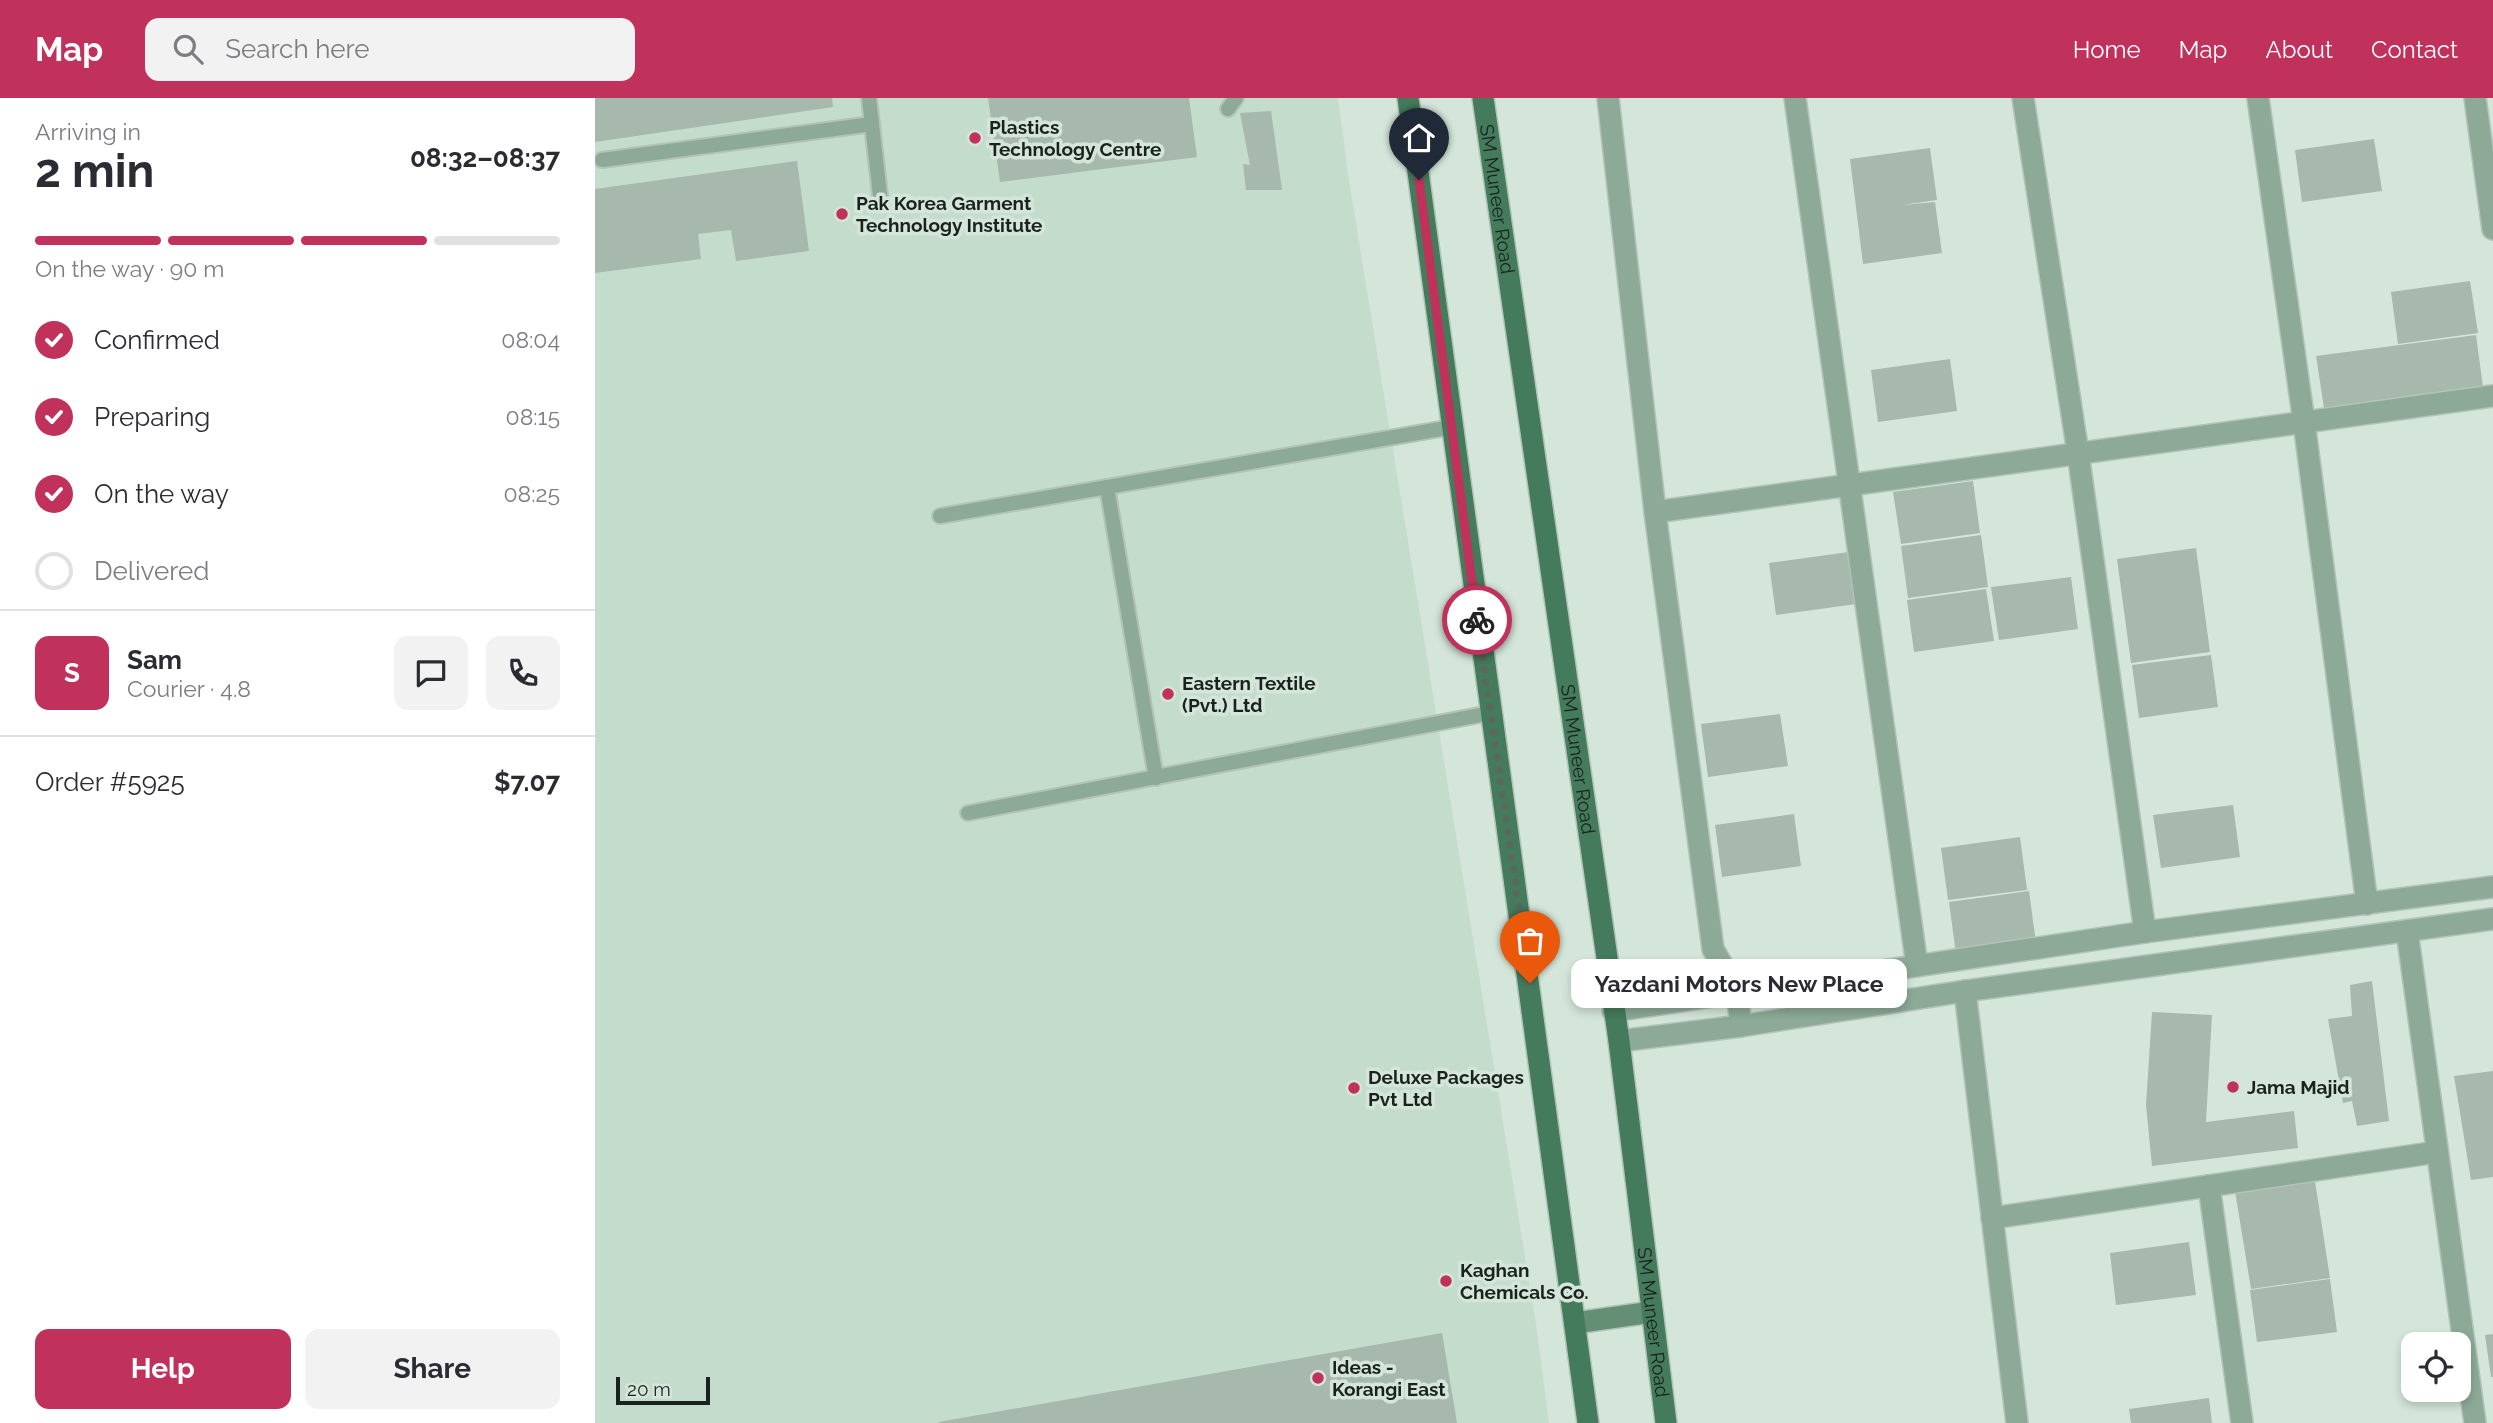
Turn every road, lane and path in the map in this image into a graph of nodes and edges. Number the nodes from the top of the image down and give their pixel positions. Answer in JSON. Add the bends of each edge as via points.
{"nodes":[{"id":1,"x":869,"y":98,"type":"edge"},
{"id":2,"x":1408,"y":98,"type":"edge"},
{"id":3,"x":1483,"y":98,"type":"edge"},
{"id":4,"x":1608,"y":98,"type":"edge"},
{"id":5,"x":1794,"y":98,"type":"edge"},
{"id":6,"x":2023,"y":98,"type":"edge"},
{"id":7,"x":2258,"y":98,"type":"edge"},
{"id":8,"x":2475,"y":98,"type":"edge"},
{"id":9,"x":872,"y":124,"type":"junction"},
{"id":10,"x":602,"y":160,"type":"dead end"},
{"id":11,"x":881,"y":204,"type":"dead end"},
{"id":12,"x":2493,"y":229,"type":"edge"},
{"id":13,"x":2493,"y":396,"type":"edge"},
{"id":14,"x":2304,"y":422,"type":"junction"},
{"id":15,"x":1452,"y":427,"type":"junction"},
{"id":16,"x":2078,"y":453,"type":"junction"},
{"id":17,"x":1849,"y":485,"type":"junction"},
{"id":18,"x":1107,"y":488,"type":"junction"},
{"id":19,"x":1655,"y":512,"type":"junction"},
{"id":20,"x":940,"y":516,"type":"dead end"},
{"id":21,"x":1490,"y":713,"type":"junction"},
{"id":22,"x":1156,"y":778,"type":"junction"},
{"id":23,"x":968,"y":813,"type":"dead end"},
{"id":24,"x":2493,"y":887,"type":"edge"},
{"id":25,"x":2367,"y":905,"type":"junction"},
{"id":26,"x":2493,"y":919,"type":"edge"},
{"id":27,"x":2407,"y":931,"type":"junction"},
{"id":28,"x":2145,"y":932,"type":"junction"},
{"id":29,"x":1917,"y":966,"type":"junction"},
{"id":30,"x":1737,"y":991,"type":"junction"},
{"id":31,"x":1965,"y":991,"type":"junction"},
{"id":32,"x":1613,"y":1011,"type":"junction"},
{"id":33,"x":1741,"y":1026,"type":"junction"},
{"id":34,"x":1619,"y":1041,"type":"junction"},
{"id":35,"x":2437,"y":1152,"type":"junction"},
{"id":36,"x":2209,"y":1186,"type":"junction"},
{"id":37,"x":1992,"y":1218,"type":"junction"},
{"id":38,"x":1652,"y":1312,"type":"junction"},
{"id":39,"x":1575,"y":1323,"type":"junction"},
{"id":40,"x":1588,"y":1423,"type":"edge"},
{"id":41,"x":1666,"y":1423,"type":"edge"},
{"id":42,"x":2017,"y":1423,"type":"edge"},
{"id":43,"x":2242,"y":1423,"type":"edge"},
{"id":44,"x":2475,"y":1423,"type":"edge"}],
"edges":[{"from":1,"to":9,"type":"lane"},
{"from":2,"to":15,"type":"main road"},
{"from":3,"to":32,"type":"main road","name":"SM Muneer Road"},
{"from":4,"to":19,"type":"street"},
{"from":5,"to":17,"type":"street"},
{"from":6,"to":16,"type":"street"},
{"from":7,"to":14,"type":"street"},
{"from":8,"to":12,"type":"street"},
{"from":9,"to":10,"type":"lane"},
{"from":9,"to":11,"type":"lane"},
{"from":13,"to":14,"type":"street"},
{"from":14,"to":16,"type":"street"},
{"from":14,"to":25,"type":"street"},
{"from":15,"to":18,"type":"lane"},
{"from":15,"to":21,"type":"main road"},
{"from":16,"to":17,"type":"street"},
{"from":16,"to":28,"type":"street"},
{"from":17,"to":19,"type":"street"},
{"from":17,"to":29,"type":"street"},
{"from":18,"to":20,"type":"lane"},
{"from":18,"to":22,"type":"lane"},
{"from":19,"to":30,"type":"street","via":[[1713,949]]},
{"from":21,"to":22,"type":"lane"},
{"from":21,"to":39,"type":"main road"},
{"from":22,"to":23,"type":"lane"},
{"from":24,"to":25,"type":"street"},
{"from":25,"to":28,"type":"street"},
{"from":26,"to":27,"type":"street"},
{"from":27,"to":31,"type":"street"},
{"from":27,"to":35,"type":"street"},
{"from":28,"to":29,"type":"street"},
{"from":29,"to":30,"type":"street"},
{"from":30,"to":32,"type":"street"},
{"from":30,"to":33,"type":"street"},
{"from":31,"to":33,"type":"street"},
{"from":31,"to":37,"type":"street"},
{"from":32,"to":34,"type":"main road","name":"SM Muneer Road"},
{"from":33,"to":34,"type":"street"},
{"from":34,"to":38,"type":"main road","name":"SM Muneer Road"},
{"from":35,"to":36,"type":"street"},
{"from":35,"to":44,"type":"street"},
{"from":36,"to":37,"type":"street"},
{"from":36,"to":43,"type":"street"},
{"from":37,"to":42,"type":"street"},
{"from":38,"to":39,"type":"main road"},
{"from":38,"to":41,"type":"main road","name":"SM Muneer Road"},
{"from":39,"to":40,"type":"main road"}]}
